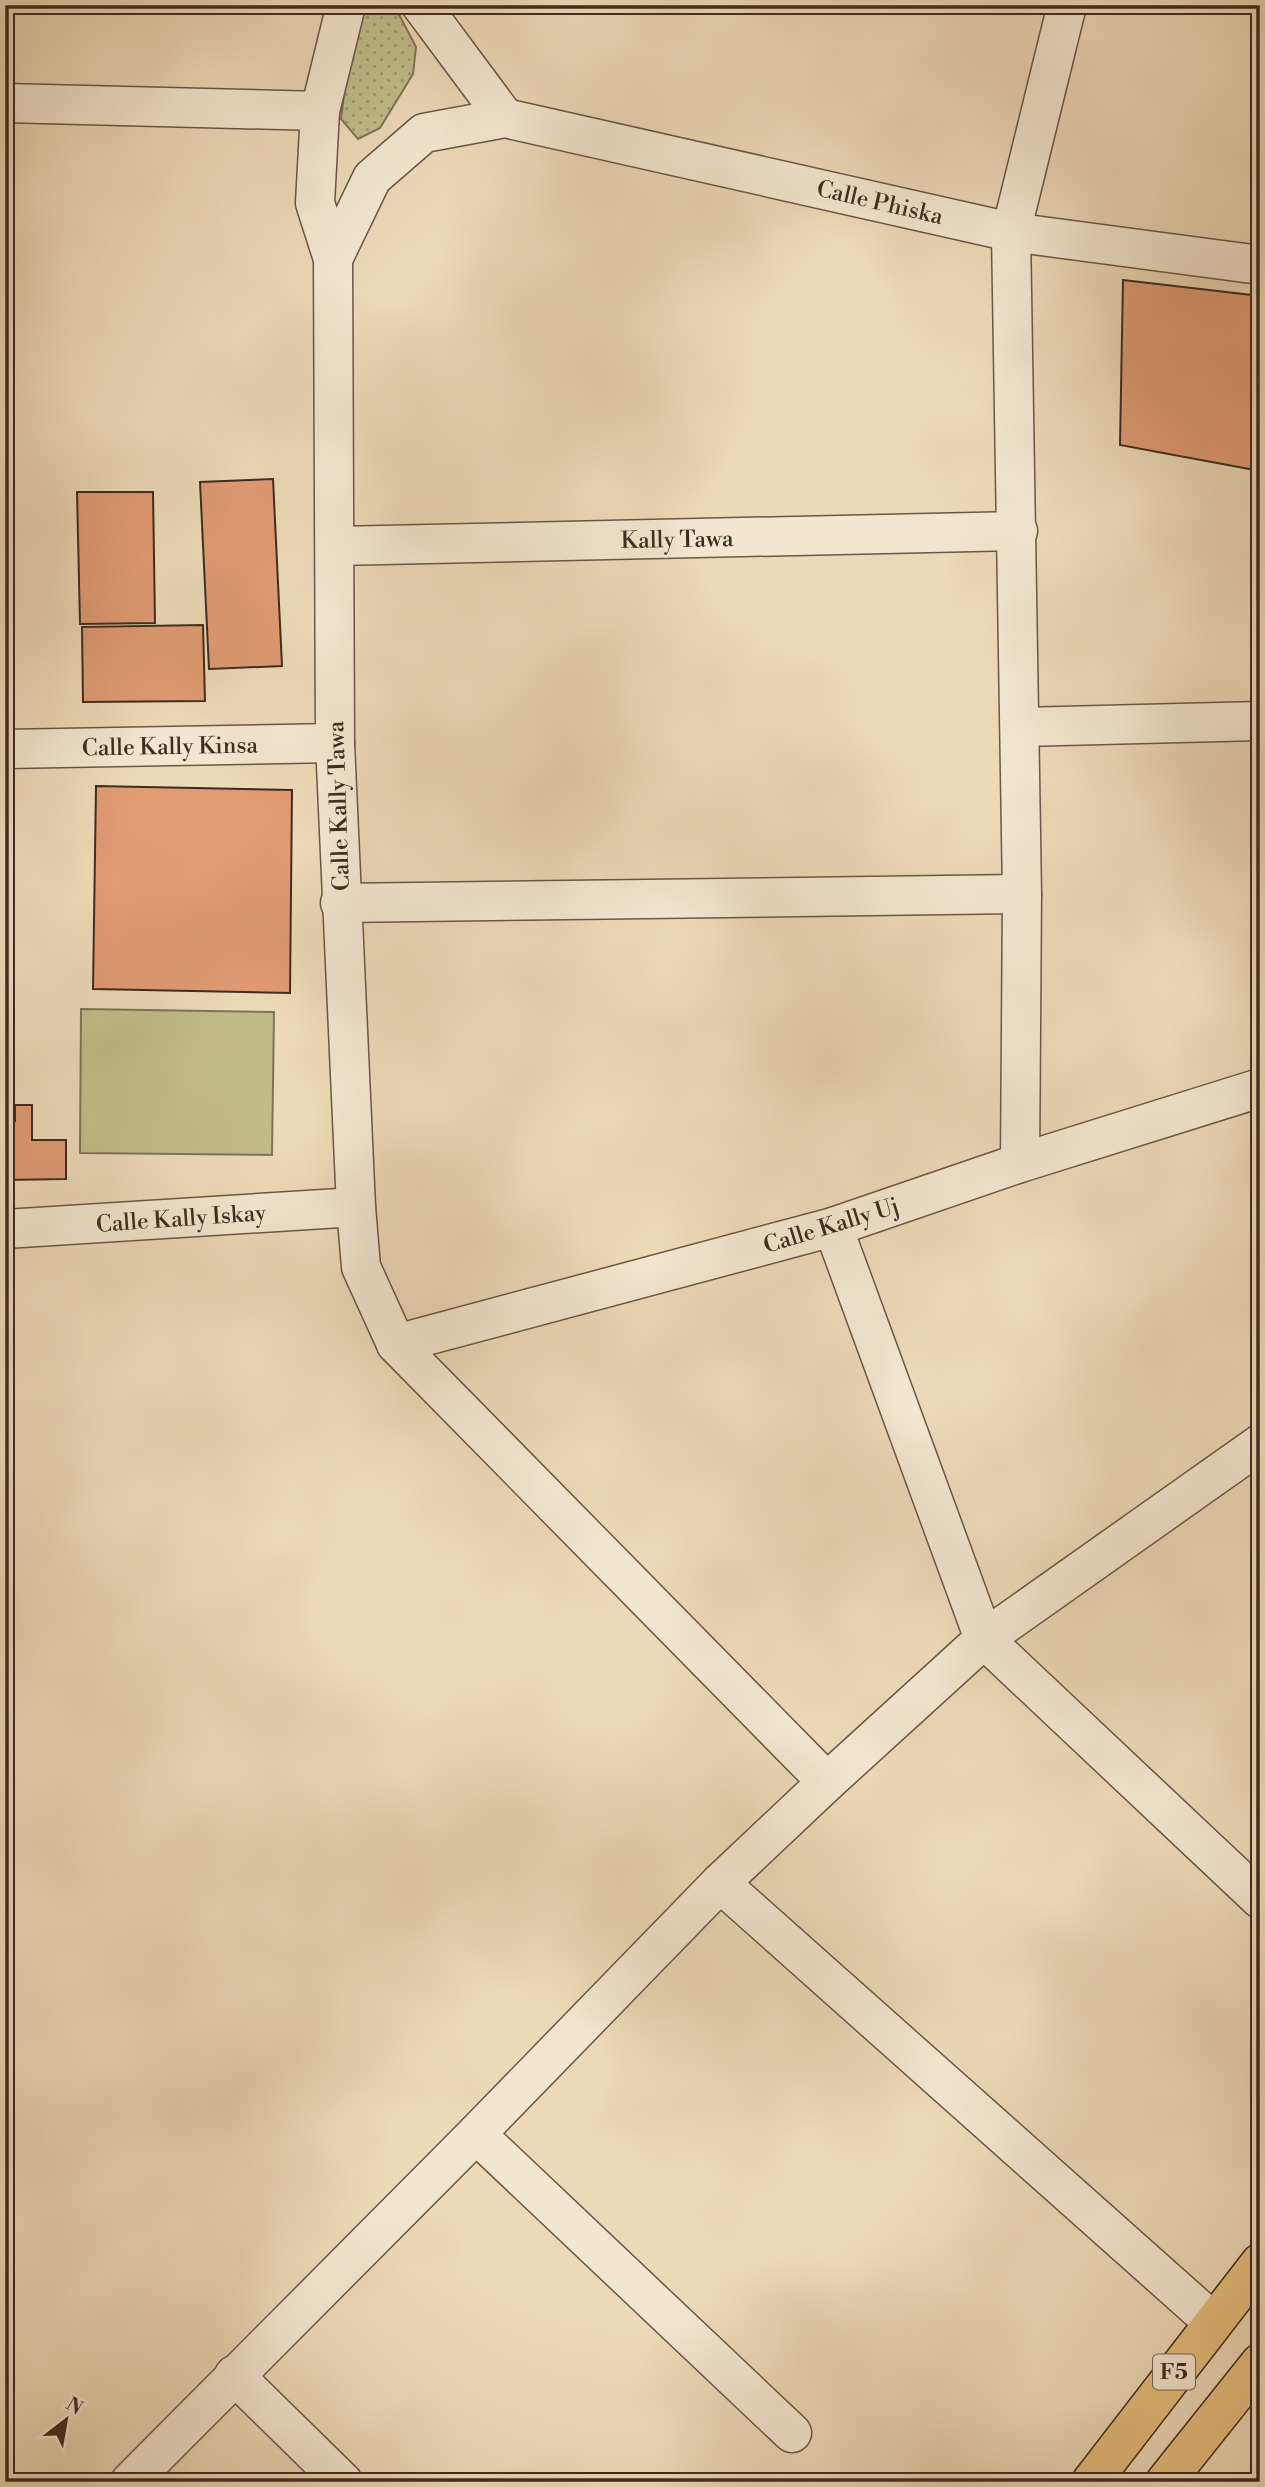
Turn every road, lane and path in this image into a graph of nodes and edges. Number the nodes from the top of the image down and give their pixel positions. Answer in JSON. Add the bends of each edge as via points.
{"nodes":[{"id":1,"x":346,"y":5,"type":"edge"},
{"id":2,"x":421,"y":5,"type":"edge"},
{"id":3,"x":1067,"y":5,"type":"edge"},
{"id":4,"x":5,"y":103,"type":"edge"},
{"id":5,"x":320,"y":111,"type":"junction"},
{"id":6,"x":505,"y":118,"type":"junction"},
{"id":7,"x":1011,"y":232,"type":"junction"},
{"id":8,"x":333,"y":259,"type":"junction"},
{"id":9,"x":1260,"y":265,"type":"edge"},
{"id":10,"x":1018,"y":531,"type":"junction"},
{"id":11,"x":336,"y":546,"type":"junction"},
{"id":12,"x":1260,"y":721,"type":"edge"},
{"id":13,"x":1021,"y":727,"type":"junction"},
{"id":14,"x":335,"y":743,"type":"junction"},
{"id":15,"x":5,"y":749,"type":"edge"},
{"id":16,"x":1022,"y":894,"type":"junction"},
{"id":17,"x":340,"y":903,"type":"junction"},
{"id":18,"x":1260,"y":1088,"type":"edge"},
{"id":19,"x":1020,"y":1163,"type":"junction"},
{"id":20,"x":356,"y":1207,"type":"junction"},
{"id":21,"x":833,"y":1227,"type":"junction"},
{"id":22,"x":5,"y":1229,"type":"edge"},
{"id":23,"x":396,"y":1344,"type":"junction"},
{"id":24,"x":1260,"y":1444,"type":"edge"},
{"id":25,"x":985,"y":1639,"type":"junction"},
{"id":26,"x":827,"y":1782,"type":"junction"},
{"id":27,"x":720,"y":1883,"type":"junction"},
{"id":28,"x":1260,"y":1899,"type":"edge"},
{"id":29,"x":476,"y":2134,"type":"junction"},
{"id":30,"x":1260,"y":2263,"type":"edge"},
{"id":31,"x":1212,"y":2321,"type":"junction"},
{"id":32,"x":1260,"y":2364,"type":"edge"},
{"id":33,"x":234,"y":2375,"type":"junction"},
{"id":34,"x":793,"y":2434,"type":"dead end"},
{"id":35,"x":130,"y":2482,"type":"edge"},
{"id":36,"x":343,"y":2482,"type":"edge"},
{"id":37,"x":1091,"y":2482,"type":"edge"},
{"id":38,"x":1165,"y":2482,"type":"edge"}],
"edges":[{"from":1,"to":5,"type":"street"},
{"from":2,"to":6,"type":"street"},
{"from":3,"to":7,"type":"street"},
{"from":4,"to":5,"type":"street"},
{"from":5,"to":8,"type":"street","via":[[315,204]]},
{"from":6,"to":7,"type":"street","name":"Calle Phiska"},
{"from":6,"to":8,"type":"street","via":[[424,133],[372,178]]},
{"from":7,"to":9,"type":"street","name":"Calle Phiska"},
{"from":7,"to":10,"type":"street"},
{"from":8,"to":11,"type":"street","name":"Calle Kally Tawa"},
{"from":10,"to":11,"type":"street","name":"Kally Tawa"},
{"from":10,"to":13,"type":"street"},
{"from":11,"to":14,"type":"street","name":"Calle Kally Tawa"},
{"from":12,"to":13,"type":"street"},
{"from":13,"to":16,"type":"street"},
{"from":14,"to":15,"type":"street","name":"Calle Kally Kinsa"},
{"from":14,"to":17,"type":"street","name":"Calle Kally Tawa"},
{"from":16,"to":17,"type":"street"},
{"from":16,"to":19,"type":"street"},
{"from":17,"to":20,"type":"street","name":"Calle Kally Tawa"},
{"from":18,"to":19,"type":"street","name":"Calle Kally Uj"},
{"from":19,"to":21,"type":"street","name":"Calle Kally Uj"},
{"from":20,"to":22,"type":"street","name":"Calle Kally Iskay"},
{"from":20,"to":23,"type":"street","name":"Calle Kally Tawa","via":[[361,1267]]},
{"from":21,"to":23,"type":"street","name":"Calle Kally Uj"},
{"from":21,"to":25,"type":"street"},
{"from":23,"to":26,"type":"street"},
{"from":24,"to":25,"type":"street"},
{"from":25,"to":26,"type":"street"},
{"from":25,"to":28,"type":"street"},
{"from":26,"to":27,"type":"street"},
{"from":27,"to":29,"type":"street"},
{"from":27,"to":31,"type":"street"},
{"from":29,"to":33,"type":"street"},
{"from":29,"to":34,"type":"street"},
{"from":30,"to":31,"type":"highway","number":"F5"},
{"from":31,"to":37,"type":"highway","number":"F5"},
{"from":32,"to":38,"type":"highway","number":"F5"},
{"from":33,"to":35,"type":"street"},
{"from":33,"to":36,"type":"street"}]}
